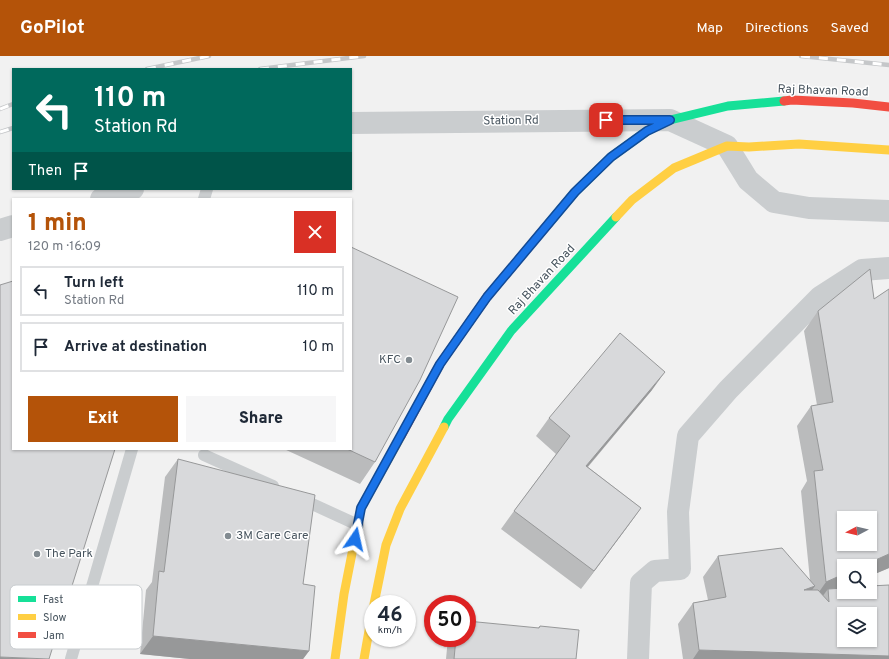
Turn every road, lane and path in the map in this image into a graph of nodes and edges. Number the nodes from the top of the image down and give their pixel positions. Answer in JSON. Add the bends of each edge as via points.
{"nodes":[{"id":1,"x":889,"y":107,"type":"edge"},
{"id":2,"x":670,"y":120,"type":"junction"},
{"id":3,"x":352,"y":123,"type":"edge"},
{"id":4,"x":727,"y":146,"type":"junction"},
{"id":5,"x":889,"y":150,"type":"edge"},
{"id":6,"x":130,"y":190,"type":"edge"},
{"id":7,"x":104,"y":198,"type":"edge"},
{"id":8,"x":889,"y":211,"type":"edge"},
{"id":9,"x":12,"y":226,"type":"edge"},
{"id":10,"x":0,"y":230,"type":"edge"},
{"id":11,"x":889,"y":268,"type":"edge"},
{"id":12,"x":132,"y":450,"type":"edge"},
{"id":13,"x":204,"y":455,"type":"dead end"},
{"id":14,"x":358,"y":525,"type":"junction"},
{"id":15,"x":92,"y":585,"type":"edge"},
{"id":16,"x":376,"y":595,"type":"edge"},
{"id":17,"x":366,"y":647,"type":"edge"},
{"id":18,"x":74,"y":649,"type":"edge"},
{"id":19,"x":71,"y":659,"type":"edge"},
{"id":20,"x":335,"y":659,"type":"edge"},
{"id":21,"x":364,"y":659,"type":"edge"},
{"id":22,"x":638,"y":659,"type":"edge"}],
"edges":[{"from":1,"to":2,"type":"main road","name":"Raj Bhavan Road","via":[[792,100],[728,106]]},
{"from":2,"to":3,"type":"street","name":"Station Rd"},
{"from":2,"to":4,"type":"street"},
{"from":2,"to":14,"type":"main road","name":"Raj Bhavan Road","via":[[647,131],[611,157],[575,192],[487,297],[440,364],[361,508]]},
{"from":4,"to":5,"type":"main road","name":"Raj Bhavan Road","via":[[799,144]]},
{"from":4,"to":8,"type":"street","via":[[748,180],[774,202],[809,208]]},
{"from":4,"to":16,"type":"main road","name":"Raj Bhavan Road","via":[[674,168],[632,200],[511,331],[448,419],[400,509],[386,545]]},
{"from":6,"to":7,"type":"street"},
{"from":9,"to":10,"type":"street"},
{"from":11,"to":22,"type":"street","via":[[862,270],[820,297],[728,390],[688,436],[678,512],[680,569],[655,571],[641,583]]},
{"from":12,"to":15,"type":"lane"},
{"from":13,"to":14,"type":"lane"},
{"from":14,"to":20,"type":"main road","name":"Raj Bhavan Road","via":[[344,594]]},
{"from":17,"to":21,"type":"main road"},
{"from":18,"to":19,"type":"lane"}]}
